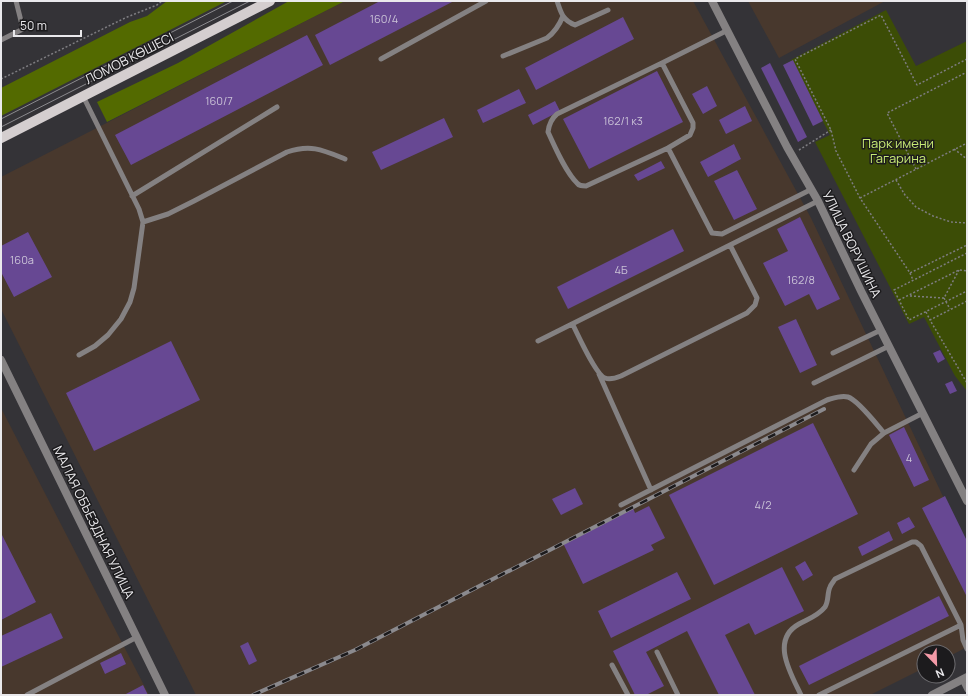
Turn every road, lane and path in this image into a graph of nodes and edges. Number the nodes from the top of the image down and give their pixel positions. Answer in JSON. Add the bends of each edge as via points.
{"nodes":[{"id":1,"x":16,"y":1,"type":"edge"},
{"id":2,"x":162,"y":1,"type":"edge"},
{"id":3,"x":270,"y":1,"type":"edge"},
{"id":4,"x":486,"y":1,"type":"edge"},
{"id":5,"x":557,"y":1,"type":"edge"},
{"id":6,"x":712,"y":1,"type":"edge"},
{"id":7,"x":608,"y":10,"type":"dead end"},
{"id":8,"x":563,"y":16,"type":"junction"},
{"id":9,"x":726,"y":31,"type":"junction"},
{"id":10,"x":1,"y":40,"type":"edge"},
{"id":11,"x":503,"y":56,"type":"dead end"},
{"id":12,"x":381,"y":59,"type":"dead end"},
{"id":13,"x":967,"y":59,"type":"edge"},
{"id":14,"x":662,"y":63,"type":"junction"},
{"id":15,"x":967,"y":72,"type":"edge"},
{"id":16,"x":1,"y":79,"type":"edge"},
{"id":17,"x":83,"y":96,"type":"junction"},
{"id":18,"x":277,"y":107,"type":"dead end"},
{"id":19,"x":831,"y":130,"type":"junction"},
{"id":20,"x":1,"y":138,"type":"edge"},
{"id":21,"x":967,"y":143,"type":"edge"},
{"id":22,"x":668,"y":148,"type":"junction"},
{"id":23,"x":954,"y":149,"type":"junction"},
{"id":24,"x":791,"y":154,"type":"junction"},
{"id":25,"x":967,"y":159,"type":"edge"},
{"id":26,"x":345,"y":160,"type":"dead end"},
{"id":27,"x":916,"y":169,"type":"junction"},
{"id":28,"x":896,"y":179,"type":"junction"},
{"id":29,"x":812,"y":189,"type":"junction"},
{"id":30,"x":132,"y":196,"type":"junction"},
{"id":31,"x":860,"y":198,"type":"junction"},
{"id":32,"x":818,"y":201,"type":"junction"},
{"id":33,"x":144,"y":222,"type":"junction"},
{"id":34,"x":967,"y":223,"type":"edge"},
{"id":35,"x":730,"y":245,"type":"junction"},
{"id":36,"x":967,"y":245,"type":"edge"},
{"id":37,"x":967,"y":253,"type":"edge"},
{"id":38,"x":959,"y":270,"type":"junction"},
{"id":39,"x":967,"y":271,"type":"edge"},
{"id":40,"x":910,"y":273,"type":"junction"},
{"id":41,"x":913,"y":280,"type":"junction"},
{"id":42,"x":967,"y":291,"type":"edge"},
{"id":43,"x":908,"y":296,"type":"junction"},
{"id":44,"x":944,"y":298,"type":"junction"},
{"id":45,"x":899,"y":300,"type":"junction"},
{"id":46,"x":967,"y":301,"type":"edge"},
{"id":47,"x":946,"y":302,"type":"junction"},
{"id":48,"x":950,"y":309,"type":"junction"},
{"id":49,"x":926,"y":312,"type":"junction"},
{"id":50,"x":930,"y":320,"type":"junction"},
{"id":51,"x":573,"y":324,"type":"junction"},
{"id":52,"x":881,"y":330,"type":"junction"},
{"id":53,"x":538,"y":342,"type":"dead end"},
{"id":54,"x":889,"y":346,"type":"junction"},
{"id":55,"x":833,"y":352,"type":"dead end"},
{"id":56,"x":79,"y":355,"type":"dead end"},
{"id":57,"x":1,"y":360,"type":"edge"},
{"id":58,"x":598,"y":372,"type":"junction"},
{"id":59,"x":814,"y":383,"type":"dead end"},
{"id":60,"x":967,"y":383,"type":"edge"},
{"id":61,"x":923,"y":413,"type":"junction"},
{"id":62,"x":884,"y":433,"type":"junction"},
{"id":63,"x":854,"y":470,"type":"dead end"},
{"id":64,"x":651,"y":490,"type":"junction"},
{"id":65,"x":967,"y":501,"type":"edge"},
{"id":66,"x":621,"y":506,"type":"dead end"},
{"id":67,"x":961,"y":625,"type":"junction"},
{"id":68,"x":137,"y":637,"type":"junction"},
{"id":69,"x":967,"y":649,"type":"edge"},
{"id":70,"x":657,"y":652,"type":"dead end"},
{"id":71,"x":612,"y":665,"type":"dead end"},
{"id":72,"x":965,"y":679,"type":"edge"},
{"id":73,"x":967,"y":690,"type":"edge"},
{"id":74,"x":27,"y":695,"type":"edge"},
{"id":75,"x":165,"y":695,"type":"edge"},
{"id":76,"x":628,"y":695,"type":"edge"},
{"id":77,"x":678,"y":695,"type":"edge"},
{"id":78,"x":801,"y":695,"type":"edge"},
{"id":79,"x":819,"y":695,"type":"edge"},
{"id":80,"x":932,"y":695,"type":"edge"}],
"edges":[{"from":1,"to":10,"type":"lane","via":[[23,29]]},
{"from":2,"to":16,"type":"path"},
{"from":3,"to":17,"type":"main road","name":"ЛОМОВ КӨШЕСІ"},
{"from":4,"to":12,"type":"lane"},
{"from":5,"to":8,"type":"lane"},
{"from":6,"to":9,"type":"street","name":"УЛИЦА ВОРУШИНА"},
{"from":7,"to":8,"type":"lane","via":[[575,25]]},
{"from":8,"to":11,"type":"lane","via":[[558,27],[547,38]]},
{"from":9,"to":14,"type":"lane"},
{"from":9,"to":24,"type":"street","name":"УЛИЦА ВОРУШИНА"},
{"from":13,"to":19,"type":"path","via":[[917,85],[881,16],[795,59]]},
{"from":14,"to":22,"type":"lane","via":[[693,123],[690,135]]},
{"from":14,"to":22,"type":"lane","via":[[557,114],[548,126],[548,132],[564,165],[580,186],[586,186]]},
{"from":15,"to":27,"type":"path","via":[[887,112]]},
{"from":17,"to":20,"type":"main road","name":"ЛОМОВ КӨШЕСІ"},
{"from":17,"to":30,"type":"lane"},
{"from":18,"to":30,"type":"lane"},
{"from":19,"to":24,"type":"path"},
{"from":19,"to":31,"type":"path","via":[[836,151]]},
{"from":21,"to":23,"type":"path"},
{"from":22,"to":29,"type":"lane","via":[[712,232],[722,234]]},
{"from":23,"to":25,"type":"path"},
{"from":23,"to":27,"type":"path"},
{"from":24,"to":29,"type":"street","name":"УЛИЦА ВОРУШИНА"},
{"from":26,"to":33,"type":"lane","via":[[327,152],[299,148],[168,214]]},
{"from":27,"to":28,"type":"path"},
{"from":28,"to":31,"type":"path"},
{"from":28,"to":34,"type":"path","via":[[916,207],[951,222]]},
{"from":29,"to":32,"type":"street","name":"УЛИЦА ВОРУШИНА"},
{"from":30,"to":33,"type":"lane"},
{"from":31,"to":40,"type":"path"},
{"from":32,"to":35,"type":"lane"},
{"from":32,"to":52,"type":"street","name":"УЛИЦА ВОРУШИНА"},
{"from":33,"to":56,"type":"lane","via":[[130,302],[121,319],[108,334],[95,346]]},
{"from":35,"to":51,"type":"lane"},
{"from":35,"to":58,"type":"lane","via":[[757,298],[755,305],[747,313],[620,376],[604,378]]},
{"from":36,"to":40,"type":"path"},
{"from":37,"to":41,"type":"path"},
{"from":38,"to":39,"type":"path"},
{"from":38,"to":43,"type":"path"},
{"from":38,"to":44,"type":"path"},
{"from":40,"to":41,"type":"path"},
{"from":41,"to":45,"type":"path","via":[[894,290]]},
{"from":42,"to":47,"type":"path"},
{"from":43,"to":44,"type":"path"},
{"from":43,"to":45,"type":"path"},
{"from":44,"to":47,"type":"path"},
{"from":45,"to":49,"type":"path","via":[[909,320]]},
{"from":46,"to":48,"type":"path"},
{"from":47,"to":48,"type":"path"},
{"from":47,"to":49,"type":"path"},
{"from":48,"to":50,"type":"path"},
{"from":49,"to":50,"type":"path"},
{"from":50,"to":60,"type":"path"},
{"from":51,"to":53,"type":"lane"},
{"from":51,"to":58,"type":"lane"},
{"from":52,"to":54,"type":"street","name":"УЛИЦА ВОРУШИНА"},
{"from":52,"to":55,"type":"lane"},
{"from":54,"to":59,"type":"lane"},
{"from":54,"to":61,"type":"street","name":"УЛИЦА ВОРУШИНА"},
{"from":57,"to":68,"type":"street","name":"МАЛАЯ ОБЪЕЗДНАЯ УЛИЦА"},
{"from":58,"to":64,"type":"lane"},
{"from":61,"to":62,"type":"lane"},
{"from":61,"to":65,"type":"street","name":"УЛИЦА ВОРУШИНА"},
{"from":62,"to":63,"type":"lane","via":[[871,444]]},
{"from":62,"to":64,"type":"lane","via":[[849,397],[838,397]]},
{"from":64,"to":66,"type":"lane"},
{"from":67,"to":69,"type":"lane"},
{"from":67,"to":78,"type":"lane","via":[[921,546],[916,542],[908,543],[835,579],[830,587],[825,607],[788,633],[784,654],[786,664]]},
{"from":67,"to":79,"type":"lane"},
{"from":68,"to":74,"type":"lane"},
{"from":68,"to":75,"type":"street","name":"МАЛАЯ ОБЪЕЗДНАЯ УЛИЦА"},
{"from":70,"to":77,"type":"lane"},
{"from":71,"to":76,"type":"lane"},
{"from":72,"to":73,"type":"lane"},
{"from":72,"to":80,"type":"street"}]}
